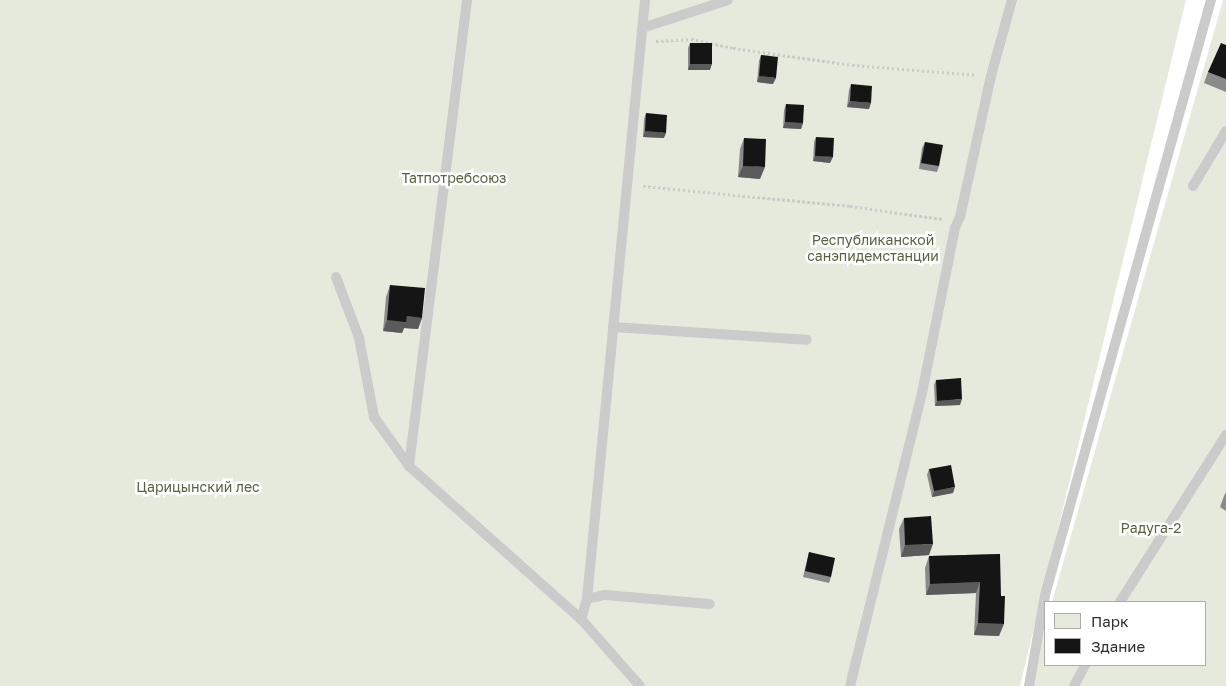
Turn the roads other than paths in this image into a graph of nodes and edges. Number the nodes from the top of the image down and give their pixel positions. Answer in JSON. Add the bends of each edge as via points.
{"nodes":[{"id":1,"x":467,"y":0,"type":"edge"},
{"id":2,"x":644,"y":0,"type":"edge"},
{"id":3,"x":728,"y":0,"type":"edge"},
{"id":4,"x":1012,"y":0,"type":"edge"},
{"id":5,"x":1211,"y":0,"type":"edge"},
{"id":6,"x":642,"y":28,"type":"junction"},
{"id":7,"x":1226,"y":131,"type":"edge"},
{"id":8,"x":1193,"y":186,"type":"dead end"},
{"id":9,"x":336,"y":278,"type":"dead end"},
{"id":10,"x":614,"y":327,"type":"junction"},
{"id":11,"x":807,"y":340,"type":"dead end"},
{"id":12,"x":1226,"y":435,"type":"edge"},
{"id":13,"x":409,"y":466,"type":"junction"},
{"id":14,"x":587,"y":599,"type":"junction"},
{"id":15,"x":1121,"y":601,"type":"edge"},
{"id":16,"x":710,"y":604,"type":"dead end"},
{"id":17,"x":581,"y":619,"type":"junction"},
{"id":18,"x":1084,"y":666,"type":"edge"},
{"id":19,"x":640,"y":686,"type":"edge"},
{"id":20,"x":850,"y":686,"type":"edge"},
{"id":21,"x":1029,"y":686,"type":"edge"},
{"id":22,"x":1074,"y":686,"type":"edge"}],
"edges":[{"from":1,"to":13,"type":"lane"},
{"from":2,"to":6,"type":"lane"},
{"from":3,"to":6,"type":"lane"},
{"from":4,"to":20,"type":"lane","via":[[955,228],[923,388]]},
{"from":5,"to":21,"type":"lane","via":[[1045,595]]},
{"from":6,"to":10,"type":"lane"},
{"from":7,"to":8,"type":"lane"},
{"from":9,"to":13,"type":"lane","via":[[360,338],[374,417]]},
{"from":10,"to":11,"type":"lane"},
{"from":10,"to":14,"type":"lane"},
{"from":12,"to":15,"type":"lane"},
{"from":13,"to":17,"type":"lane"},
{"from":14,"to":16,"type":"lane","via":[[605,595]]},
{"from":14,"to":17,"type":"lane"},
{"from":17,"to":19,"type":"lane"},
{"from":18,"to":22,"type":"lane"}]}
